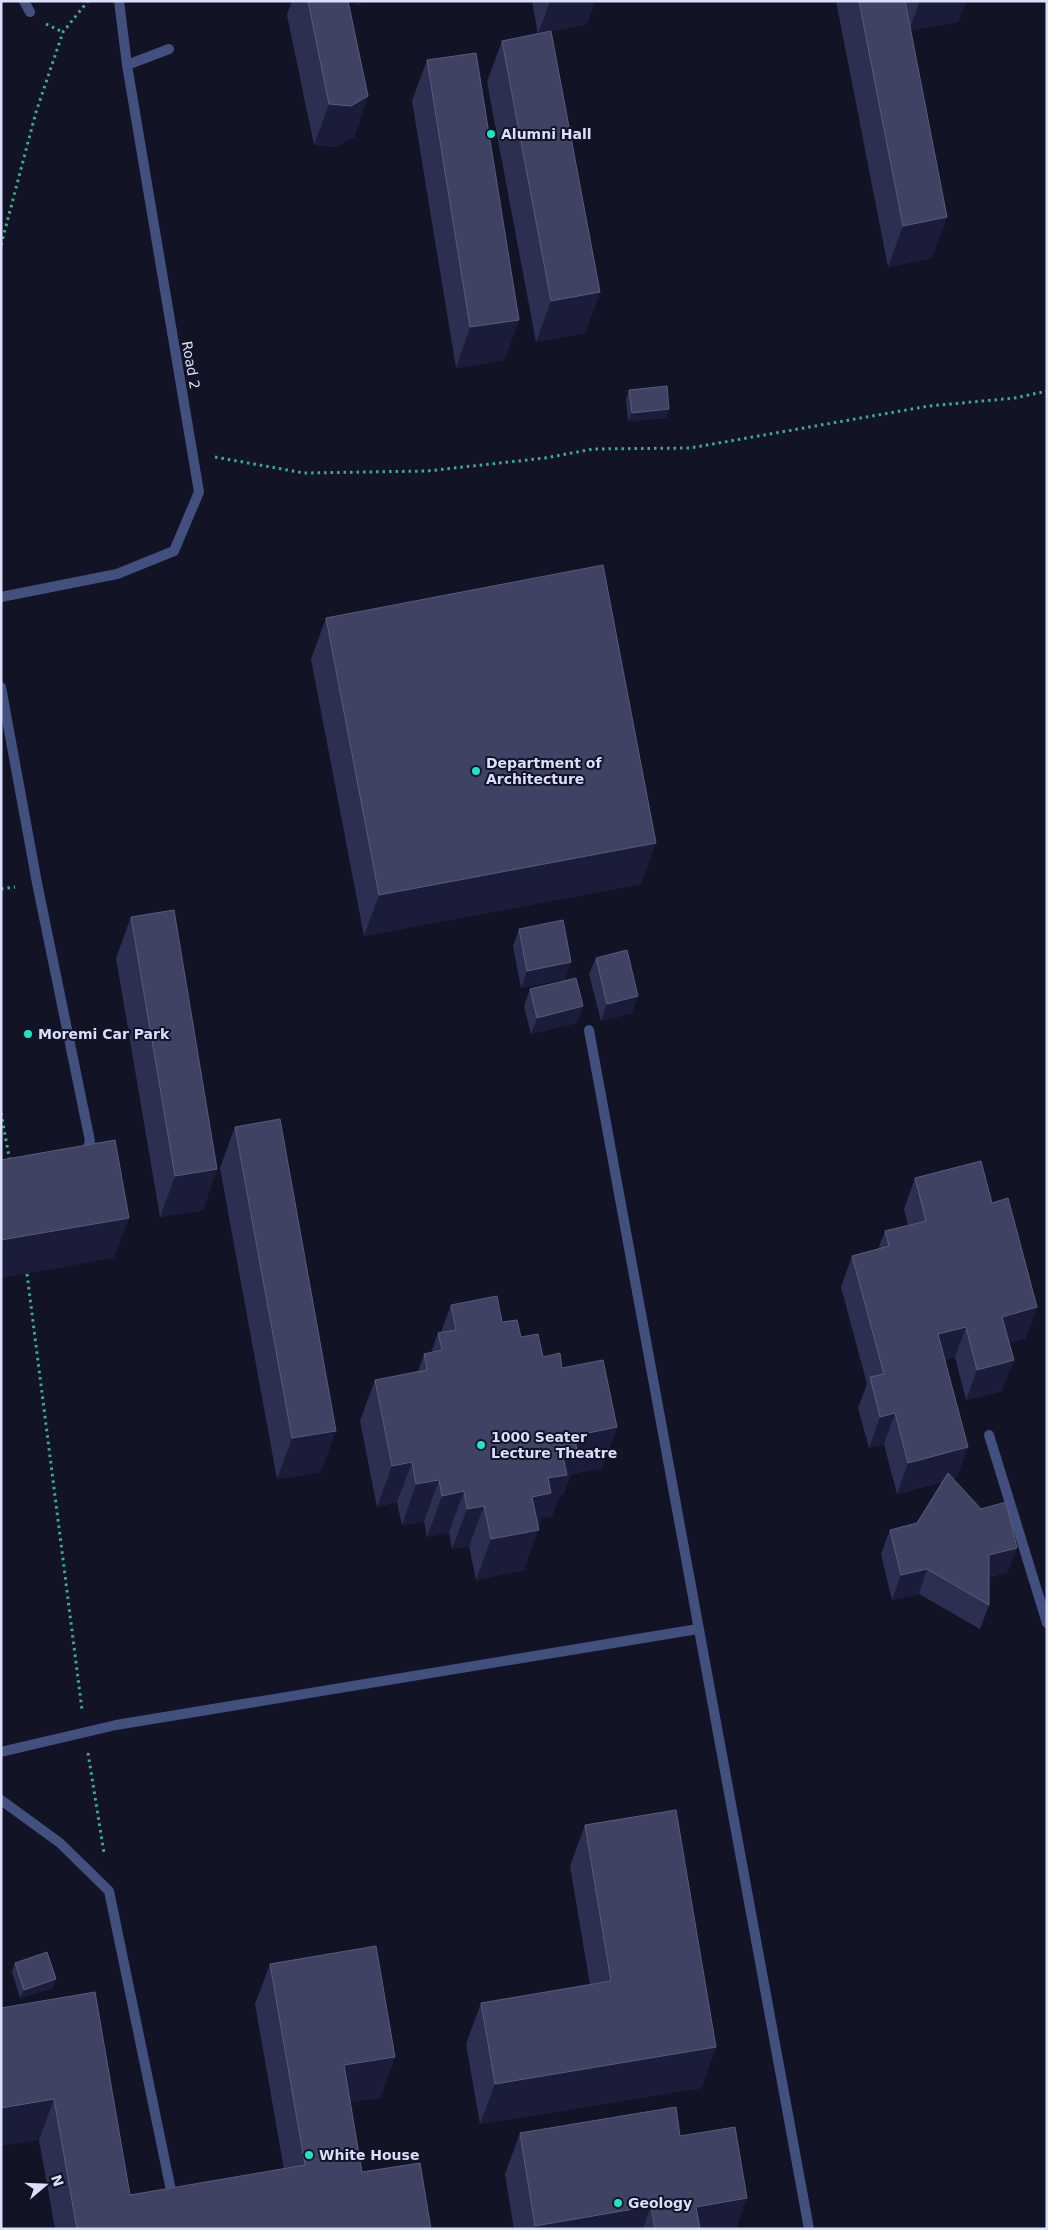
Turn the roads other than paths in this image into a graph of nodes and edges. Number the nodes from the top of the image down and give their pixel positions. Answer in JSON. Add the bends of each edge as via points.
{"nodes":[{"id":1,"x":24,"y":1,"type":"edge"},
{"id":2,"x":119,"y":1,"type":"edge"},
{"id":3,"x":30,"y":12,"type":"dead end"},
{"id":4,"x":169,"y":49,"type":"dead end"},
{"id":5,"x":126,"y":66,"type":"junction"},
{"id":6,"x":1,"y":597,"type":"edge"},
{"id":7,"x":1,"y":687,"type":"edge"},
{"id":8,"x":589,"y":1030,"type":"dead end"},
{"id":9,"x":70,"y":1157,"type":"edge"},
{"id":10,"x":989,"y":1435,"type":"dead end"},
{"id":11,"x":1047,"y":1623,"type":"edge"},
{"id":12,"x":698,"y":1628,"type":"junction"},
{"id":13,"x":1,"y":1752,"type":"edge"},
{"id":14,"x":1,"y":1800,"type":"edge"},
{"id":15,"x":175,"y":2206,"type":"edge"},
{"id":16,"x":809,"y":2229,"type":"edge"}],
"edges":[{"from":1,"to":3,"type":"lane"},
{"from":2,"to":5,"type":"lane","name":"Road 2"},
{"from":4,"to":5,"type":"lane"},
{"from":5,"to":6,"type":"lane","name":"Road 2","via":[[199,492],[174,551],[117,574]]},
{"from":7,"to":9,"type":"lane","via":[[90,1141],[87,1151]]},
{"from":8,"to":12,"type":"lane"},
{"from":10,"to":11,"type":"lane"},
{"from":12,"to":13,"type":"lane","via":[[116,1725]]},
{"from":12,"to":16,"type":"lane"},
{"from":14,"to":15,"type":"lane","via":[[60,1843],[109,1891]]}]}
